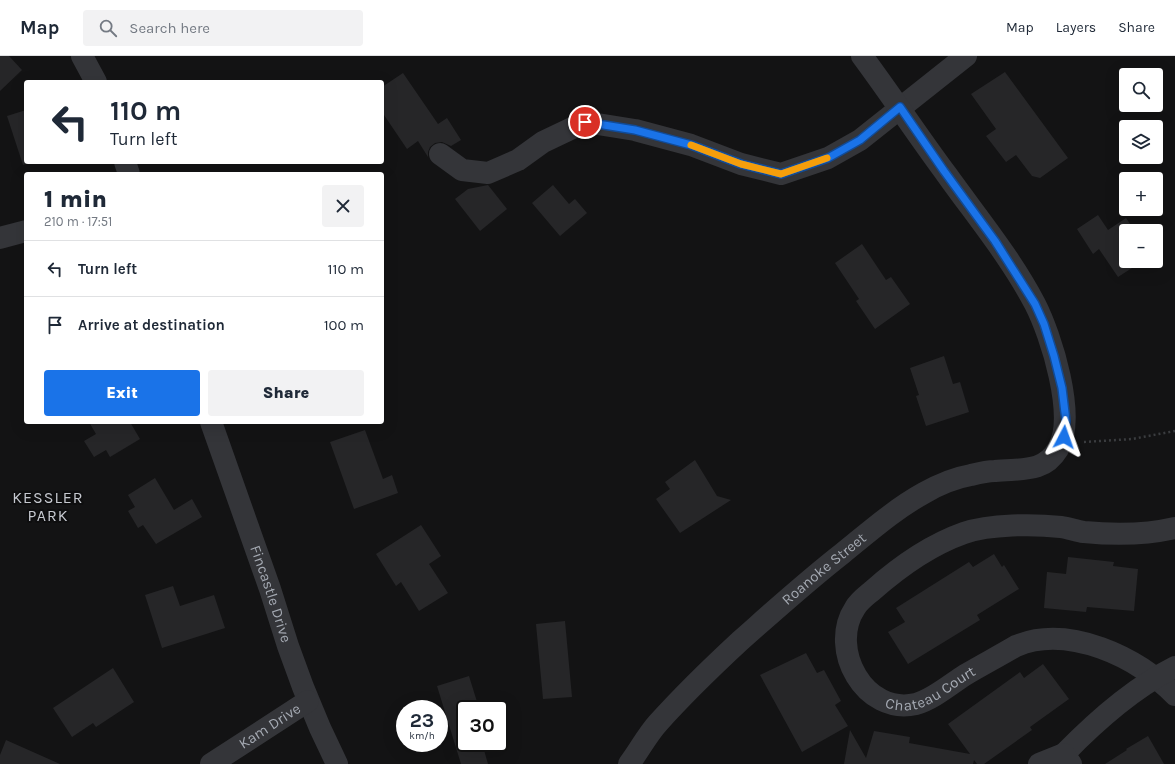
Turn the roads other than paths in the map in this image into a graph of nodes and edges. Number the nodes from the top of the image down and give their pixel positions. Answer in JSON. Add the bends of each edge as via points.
{"nodes":[{"id":1,"x":82,"y":56,"type":"edge"},
{"id":2,"x":862,"y":56,"type":"edge"},
{"id":3,"x":966,"y":56,"type":"edge"},
{"id":4,"x":95,"y":80,"type":"edge"},
{"id":5,"x":900,"y":107,"type":"junction"},
{"id":6,"x":440,"y":154,"type":"dead end"},
{"id":7,"x":24,"y":232,"type":"edge"},
{"id":8,"x":0,"y":238,"type":"edge"},
{"id":9,"x":212,"y":424,"type":"edge"},
{"id":10,"x":1175,"y":528,"type":"edge"},
{"id":11,"x":1175,"y":667,"type":"edge"},
{"id":12,"x":1156,"y":677,"type":"junction"},
{"id":13,"x":1175,"y":696,"type":"edge"},
{"id":14,"x":308,"y":701,"type":"junction"},
{"id":15,"x":1068,"y":759,"type":"edge"},
{"id":16,"x":210,"y":764,"type":"edge"},
{"id":17,"x":337,"y":764,"type":"edge"},
{"id":18,"x":629,"y":764,"type":"edge"},
{"id":19,"x":1039,"y":764,"type":"edge"}],
"edges":[{"from":1,"to":4,"type":"street"},
{"from":2,"to":5,"type":"street"},
{"from":3,"to":5,"type":"street"},
{"from":5,"to":6,"type":"street","via":[[860,140],[828,158],[781,174],[635,130],[585,122],[543,142],[518,160],[488,174],[462,170]]},
{"from":5,"to":18,"type":"street","name":"Roanoke Street","via":[[995,241],[1035,304],[1044,324],[1062,388],[1066,421],[1064,437],[1054,456],[1043,464],[1017,471],[976,474],[946,482],[923,493],[876,526],[785,600],[712,668],[656,724]]},
{"from":7,"to":8,"type":"street"},
{"from":9,"to":14,"type":"street","name":"Fincastle Drive"},
{"from":10,"to":12,"type":"street","name":"Chateau Court","via":[[1151,533],[1113,534],[1039,525],[986,528],[965,532],[902,566],[859,602],[847,627],[845,647],[857,677],[876,697],[888,703],[901,705],[924,702],[1016,646],[1046,638],[1075,641],[1108,650]]},
{"from":11,"to":12,"type":"street"},
{"from":12,"to":13,"type":"street","name":"Chateau Court"},
{"from":12,"to":15,"type":"street","via":[[1114,707],[1084,733]]},
{"from":14,"to":16,"type":"street","name":"Kam Drive"},
{"from":14,"to":17,"type":"street","name":"Fincastle Drive"},
{"from":15,"to":19,"type":"street"}]}
